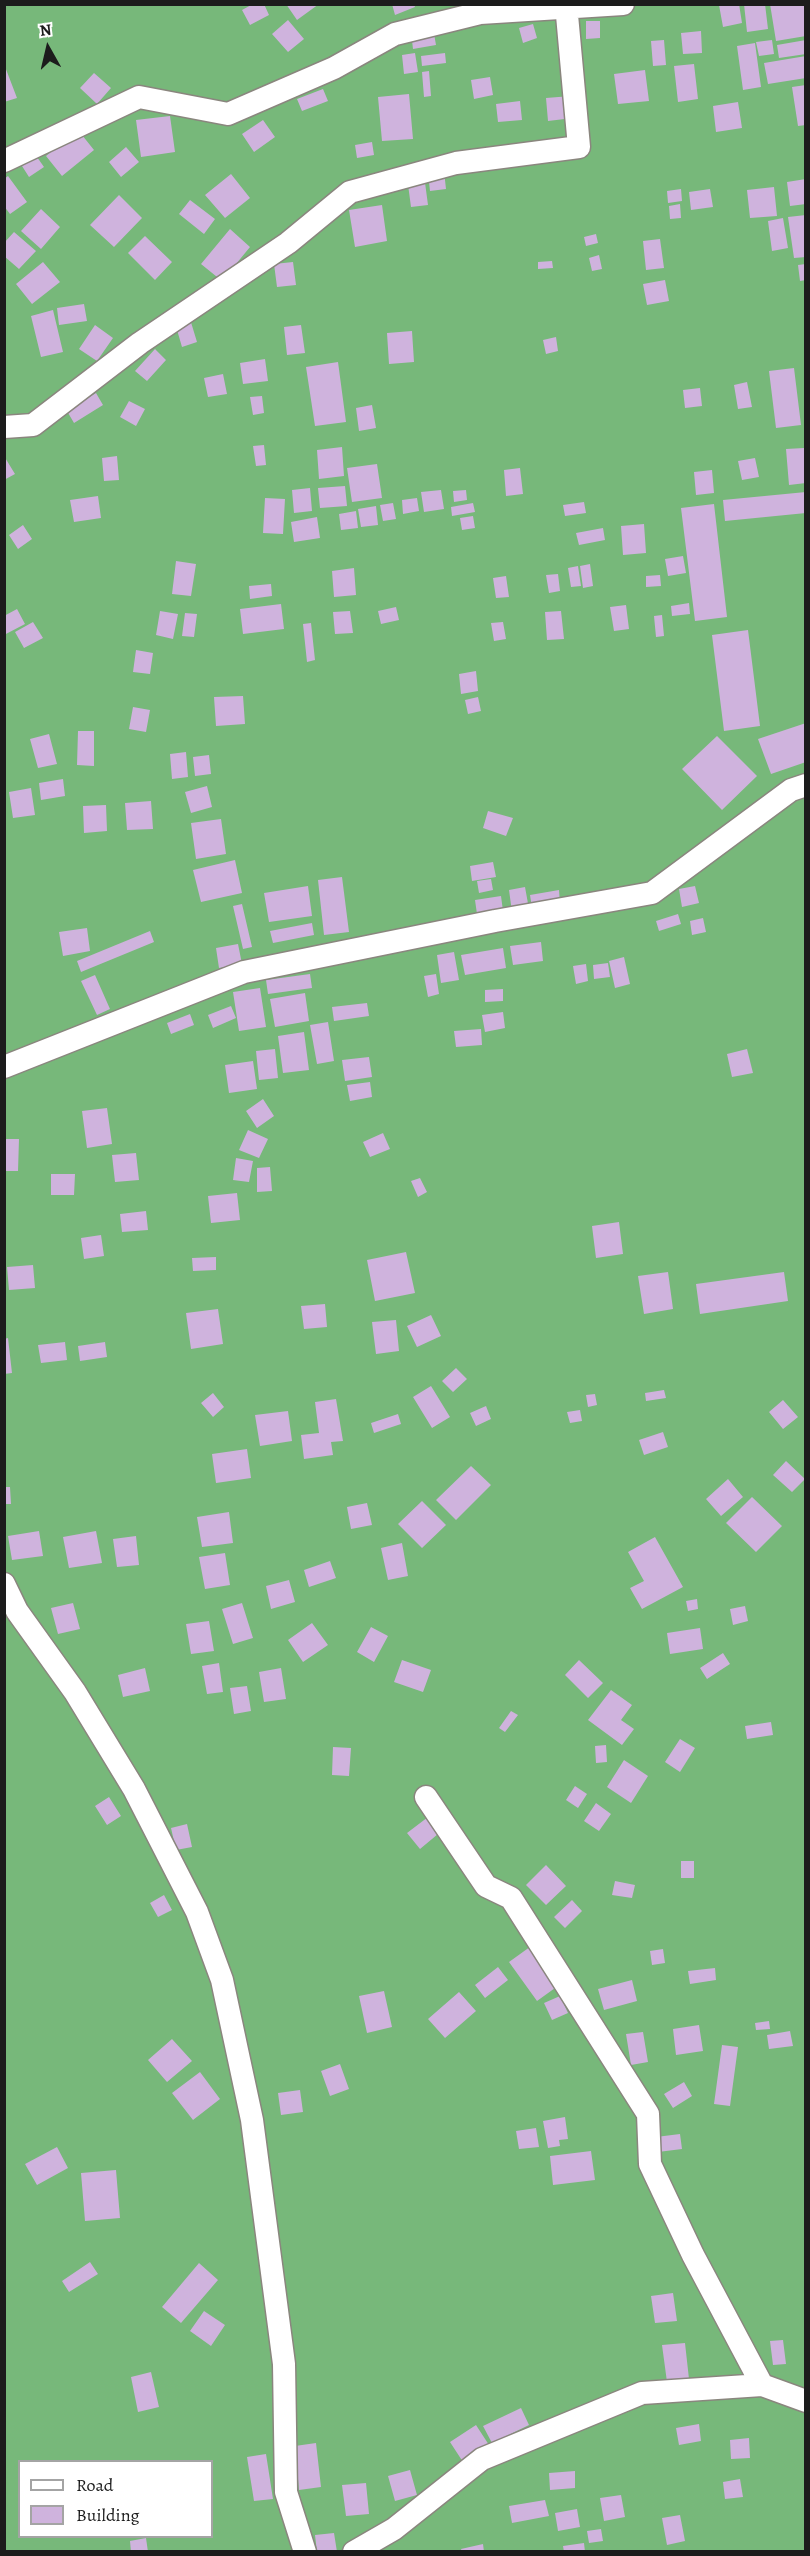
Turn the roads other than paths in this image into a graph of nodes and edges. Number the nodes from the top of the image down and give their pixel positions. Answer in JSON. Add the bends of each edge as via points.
{"nodes":[{"id":1,"x":623,"y":4,"type":"edge"},
{"id":2,"x":567,"y":7,"type":"edge"},
{"id":3,"x":4,"y":161,"type":"edge"},
{"id":4,"x":4,"y":427,"type":"edge"},
{"id":5,"x":806,"y":785,"type":"edge"},
{"id":6,"x":4,"y":1066,"type":"edge"},
{"id":7,"x":4,"y":1584,"type":"edge"},
{"id":8,"x":426,"y":1797,"type":"dead end"},
{"id":9,"x":762,"y":2385,"type":"junction"},
{"id":10,"x":806,"y":2401,"type":"edge"},
{"id":11,"x":305,"y":2552,"type":"edge"},
{"id":12,"x":354,"y":2552,"type":"edge"}],
"edges":[{"from":1,"to":2,"type":"street"},
{"from":2,"to":3,"type":"street","via":[[480,13],[395,34],[334,68],[228,114],[139,98]]},
{"from":2,"to":4,"type":"street","via":[[579,147],[456,163],[350,192],[288,243],[140,343],[33,425]]},
{"from":5,"to":6,"type":"street","via":[[791,790],[652,893],[244,972]]},
{"from":7,"to":11,"type":"street","via":[[17,1611],[75,1692],[134,1788],[197,1912],[222,1980],[252,2120],[284,2364],[286,2492]]},
{"from":8,"to":9,"type":"street","via":[[486,1886],[511,1898],[648,2114],[650,2164]]},
{"from":9,"to":10,"type":"street"},
{"from":9,"to":12,"type":"street","via":[[642,2393],[482,2459],[394,2529]]}]}
